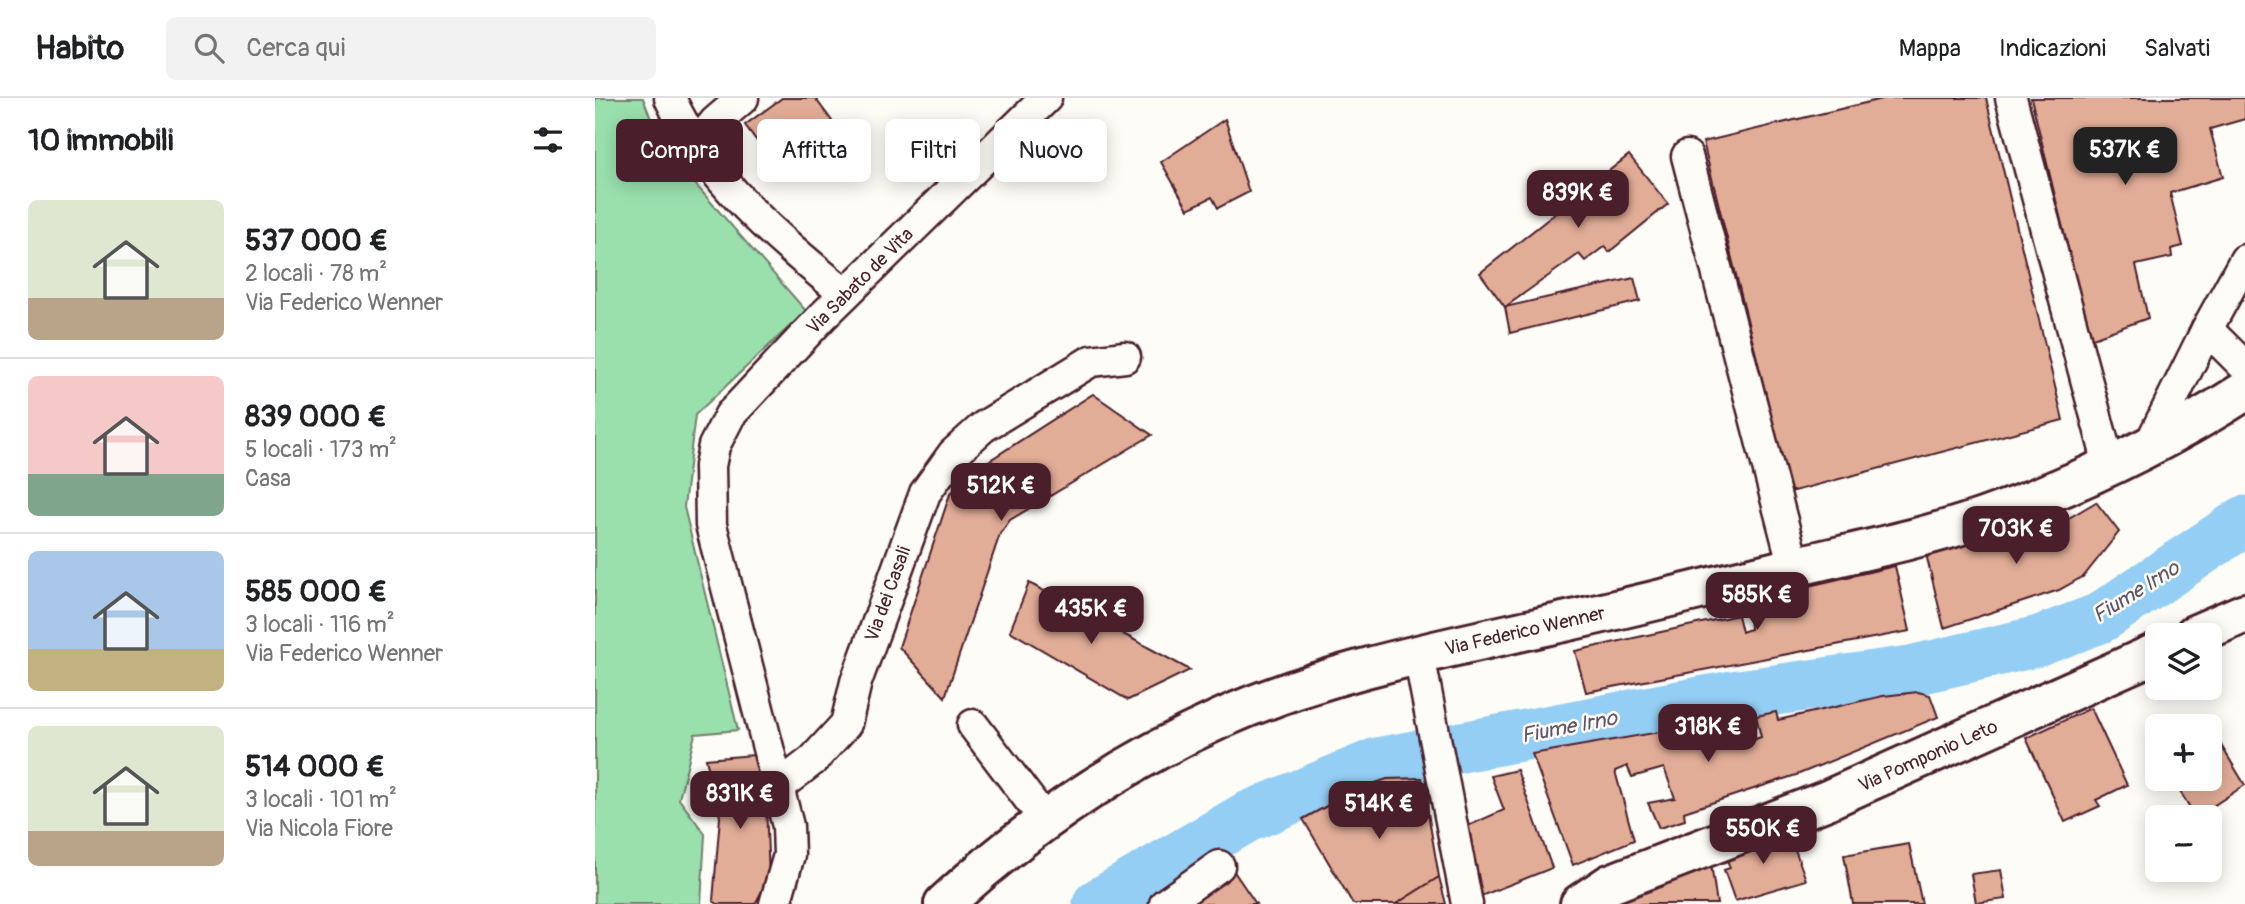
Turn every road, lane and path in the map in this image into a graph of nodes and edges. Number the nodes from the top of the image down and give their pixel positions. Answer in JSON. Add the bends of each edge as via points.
{"nodes":[{"id":1,"x":670,"y":98,"type":"edge"},
{"id":2,"x":743,"y":98,"type":"edge"},
{"id":3,"x":1046,"y":98,"type":"edge"},
{"id":4,"x":2011,"y":98,"type":"edge"},
{"id":5,"x":683,"y":119,"type":"edge"},
{"id":6,"x":718,"y":119,"type":"edge"},
{"id":7,"x":1687,"y":156,"type":"dead end"},
{"id":8,"x":724,"y":182,"type":"edge"},
{"id":9,"x":768,"y":230,"type":"junction"},
{"id":10,"x":2245,"y":260,"type":"edge"},
{"id":11,"x":845,"y":294,"type":"junction"},
{"id":12,"x":823,"y":316,"type":"junction"},
{"id":13,"x":2207,"y":329,"type":"junction"},
{"id":14,"x":1125,"y":357,"type":"dead end"},
{"id":15,"x":2245,"y":368,"type":"edge"},
{"id":16,"x":2245,"y":391,"type":"edge"},
{"id":17,"x":2149,"y":446,"type":"junction"},
{"id":18,"x":2109,"y":465,"type":"junction"},
{"id":19,"x":1794,"y":567,"type":"junction"},
{"id":20,"x":2245,"y":613,"type":"edge"},
{"id":21,"x":2222,"y":623,"type":"edge"},
{"id":22,"x":1419,"y":655,"type":"junction"},
{"id":23,"x":2145,"y":658,"type":"edge"},
{"id":24,"x":973,"y":726,"type":"dead end"},
{"id":25,"x":778,"y":788,"type":"junction"},
{"id":26,"x":1045,"y":820,"type":"junction"},
{"id":27,"x":1219,"y":866,"type":"dead end"},
{"id":28,"x":775,"y":904,"type":"edge"},
{"id":29,"x":944,"y":904,"type":"edge"},
{"id":30,"x":1165,"y":904,"type":"edge"},
{"id":31,"x":1467,"y":904,"type":"edge"},
{"id":32,"x":1580,"y":904,"type":"edge"}],
"edges":[{"from":1,"to":5,"type":"street"},
{"from":2,"to":6,"type":"street"},
{"from":3,"to":11,"type":"street","name":"Via Sabato de Vita"},
{"from":4,"to":18,"type":"street"},
{"from":7,"to":19,"type":"street"},
{"from":8,"to":9,"type":"street"},
{"from":9,"to":11,"type":"street"},
{"from":9,"to":12,"type":"street"},
{"from":10,"to":13,"type":"street"},
{"from":11,"to":12,"type":"street","name":"Via Sabato de Vita"},
{"from":12,"to":25,"type":"street","name":"Via Sabato de Vita","via":[[730,415],[714,446],[710,485],[711,525]]},
{"from":13,"to":15,"type":"street"},
{"from":13,"to":17,"type":"street"},
{"from":14,"to":25,"type":"street","name":"Via dei Casali","via":[[1091,361],[983,427],[953,454],[925,493],[856,682],[846,724],[813,760]]},
{"from":16,"to":17,"type":"main road","name":"Via Federico Wenner"},
{"from":17,"to":18,"type":"main road","name":"Via Federico Wenner"},
{"from":18,"to":19,"type":"main road","name":"Via Federico Wenner","via":[[1982,518]]},
{"from":19,"to":22,"type":"main road","name":"Via Federico Wenner"},
{"from":20,"to":21,"type":"main road"},
{"from":22,"to":26,"type":"main road","name":"Via Federico Wenner","via":[[1356,671],[1222,719],[1129,766]]},
{"from":22,"to":31,"type":"street"},
{"from":23,"to":32,"type":"main road","name":"Via Pomponio Leto","via":[[1825,801],[1610,884]]},
{"from":24,"to":26,"type":"street"},
{"from":25,"to":28,"type":"street","via":[[788,826],[789,855]]},
{"from":26,"to":29,"type":"main road","name":"Via Federico Wenner"},
{"from":27,"to":30,"type":"street"}]}
